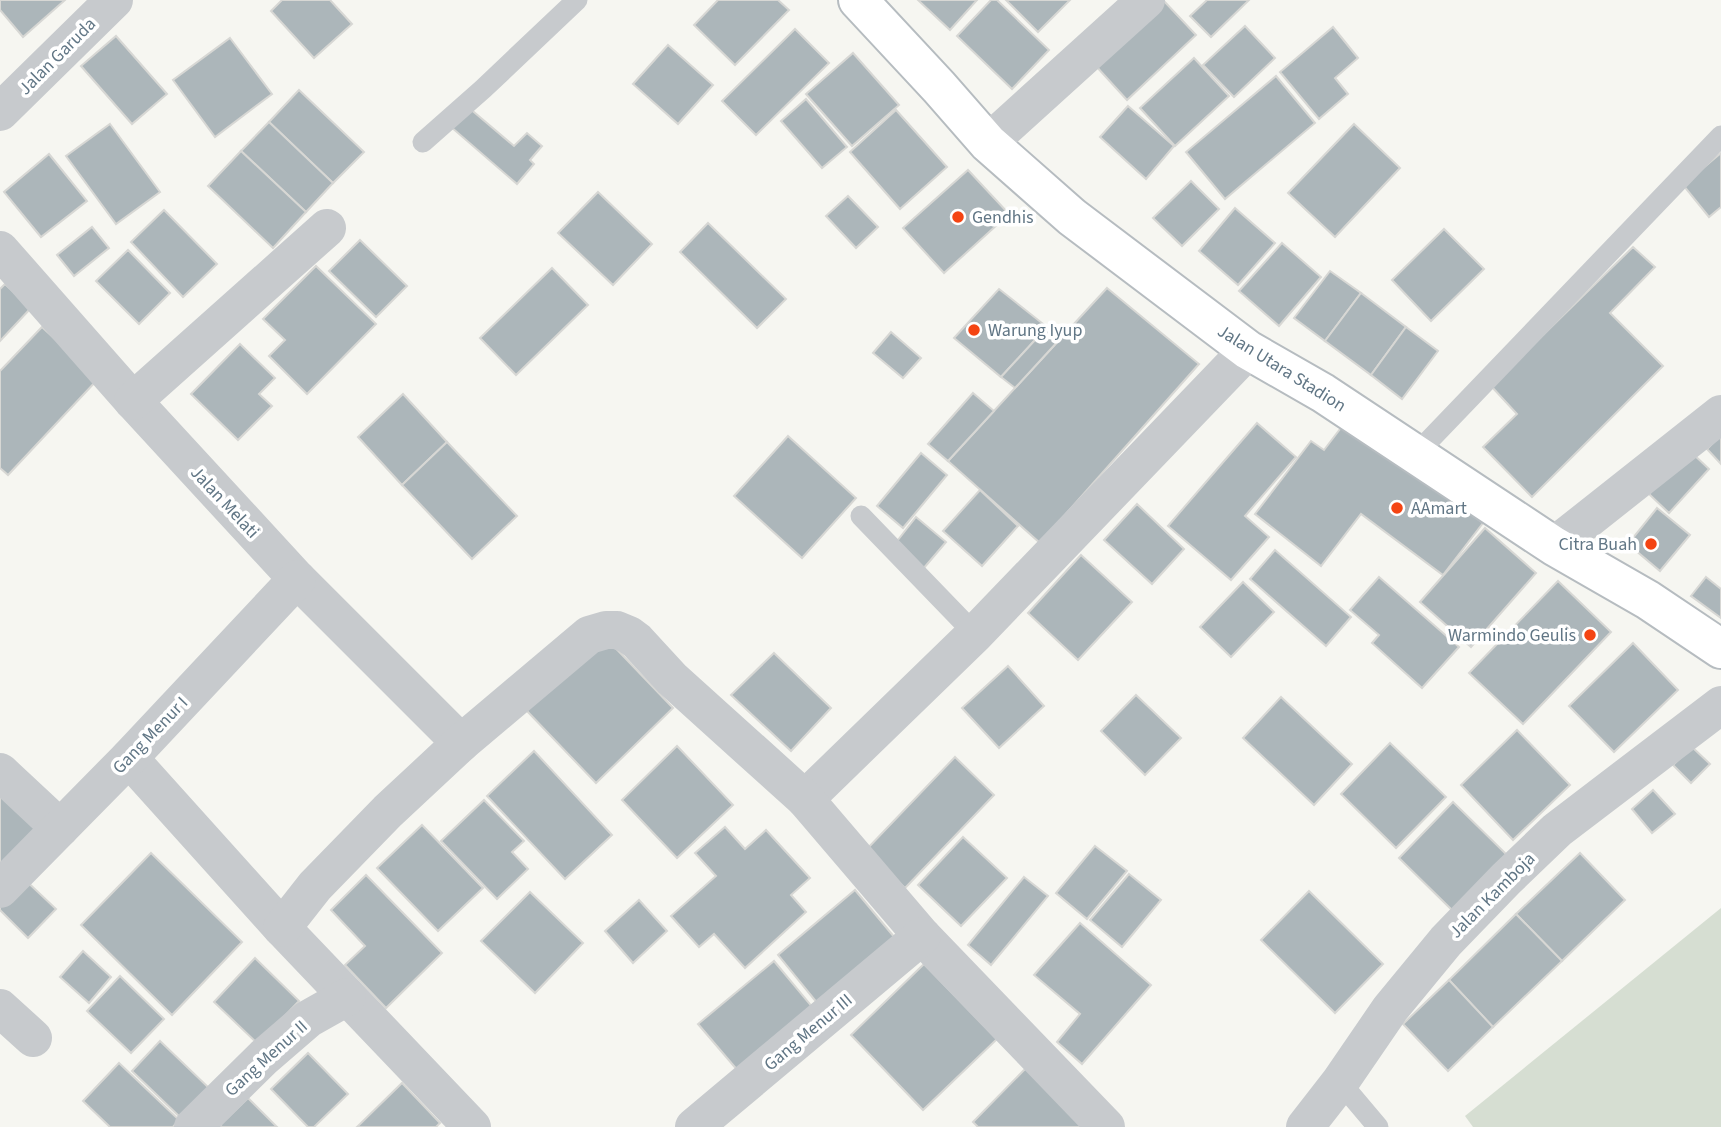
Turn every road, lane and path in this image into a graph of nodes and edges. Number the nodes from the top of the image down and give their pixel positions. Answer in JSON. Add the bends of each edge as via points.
{"nodes":[{"id":1,"x":577,"y":0,"type":"edge"},
{"id":2,"x":858,"y":0,"type":"edge"},
{"id":3,"x":1146,"y":0,"type":"edge"},
{"id":4,"x":106,"y":2,"type":"edge"},
{"id":5,"x":0,"y":112,"type":"edge"},
{"id":6,"x":1721,"y":136,"type":"edge"},
{"id":7,"x":423,"y":142,"type":"dead end"},
{"id":8,"x":988,"y":143,"type":"junction"},
{"id":9,"x":327,"y":228,"type":"dead end"},
{"id":10,"x":0,"y":250,"type":"edge"},
{"id":11,"x":1248,"y":350,"type":"junction"},
{"id":12,"x":133,"y":401,"type":"junction"},
{"id":13,"x":1721,"y":414,"type":"edge"},
{"id":14,"x":1416,"y":454,"type":"junction"},
{"id":15,"x":861,"y":516,"type":"dead end"},
{"id":16,"x":1554,"y":546,"type":"junction"},
{"id":17,"x":297,"y":579,"type":"junction"},
{"id":18,"x":975,"y":634,"type":"junction"},
{"id":19,"x":1721,"y":649,"type":"edge"},
{"id":20,"x":1721,"y":705,"type":"edge"},
{"id":21,"x":461,"y":743,"type":"junction"},
{"id":22,"x":129,"y":758,"type":"junction"},
{"id":23,"x":0,"y":772,"type":"edge"},
{"id":24,"x":805,"y":799,"type":"junction"},
{"id":25,"x":60,"y":828,"type":"junction"},
{"id":26,"x":0,"y":888,"type":"edge"},
{"id":27,"x":282,"y":928,"type":"junction"},
{"id":28,"x":922,"y":936,"type":"junction"},
{"id":29,"x":347,"y":997,"type":"junction"},
{"id":30,"x":0,"y":1008,"type":"edge"},
{"id":31,"x":33,"y":1038,"type":"dead end"},
{"id":32,"x":1340,"y":1082,"type":"junction"},
{"id":33,"x":193,"y":1127,"type":"edge"},
{"id":34,"x":472,"y":1127,"type":"edge"},
{"id":35,"x":694,"y":1127,"type":"edge"},
{"id":36,"x":1106,"y":1127,"type":"edge"},
{"id":37,"x":1305,"y":1127,"type":"edge"},
{"id":38,"x":1378,"y":1127,"type":"edge"}],
"edges":[{"from":1,"to":7,"type":"lane"},
{"from":2,"to":8,"type":"street","name":"Jalan Utara Stadion"},
{"from":3,"to":8,"type":"street"},
{"from":4,"to":5,"type":"street","name":"Jalan Garuda"},
{"from":6,"to":14,"type":"lane"},
{"from":8,"to":11,"type":"street","name":"Jalan Utara Stadion","via":[[1072,217]]},
{"from":9,"to":12,"type":"street"},
{"from":10,"to":12,"type":"street","name":"Jalan Melati"},
{"from":11,"to":14,"type":"street","name":"Jalan Utara Stadion"},
{"from":11,"to":18,"type":"street"},
{"from":12,"to":17,"type":"street","name":"Jalan Melati"},
{"from":13,"to":16,"type":"street"},
{"from":14,"to":16,"type":"street","name":"Jalan Utara Stadion"},
{"from":15,"to":18,"type":"lane"},
{"from":16,"to":19,"type":"street","name":"Jalan Utara Stadion"},
{"from":17,"to":21,"type":"street","name":"Jalan Melati"},
{"from":17,"to":22,"type":"street","name":"Gang Menur I"},
{"from":18,"to":24,"type":"street"},
{"from":20,"to":32,"type":"street","name":"Jalan Kamboja","via":[[1557,830],[1506,879],[1390,1009]]},
{"from":21,"to":24,"type":"street","via":[[589,635],[617,630],[637,641],[672,679]]},
{"from":21,"to":27,"type":"street","via":[[324,877]]},
{"from":22,"to":25,"type":"street","name":"Gang Menur I"},
{"from":22,"to":27,"type":"street"},
{"from":23,"to":25,"type":"street"},
{"from":24,"to":28,"type":"street"},
{"from":25,"to":26,"type":"street","name":"Gang Menur I"},
{"from":27,"to":29,"type":"street"},
{"from":28,"to":35,"type":"street","name":"Gang Menur III"},
{"from":28,"to":36,"type":"street"},
{"from":29,"to":33,"type":"street","name":"Gang Menur II","via":[[308,1019]]},
{"from":29,"to":34,"type":"street"},
{"from":30,"to":31,"type":"street"},
{"from":32,"to":37,"type":"street","name":"Jalan Kamboja"},
{"from":32,"to":38,"type":"lane"}]}
